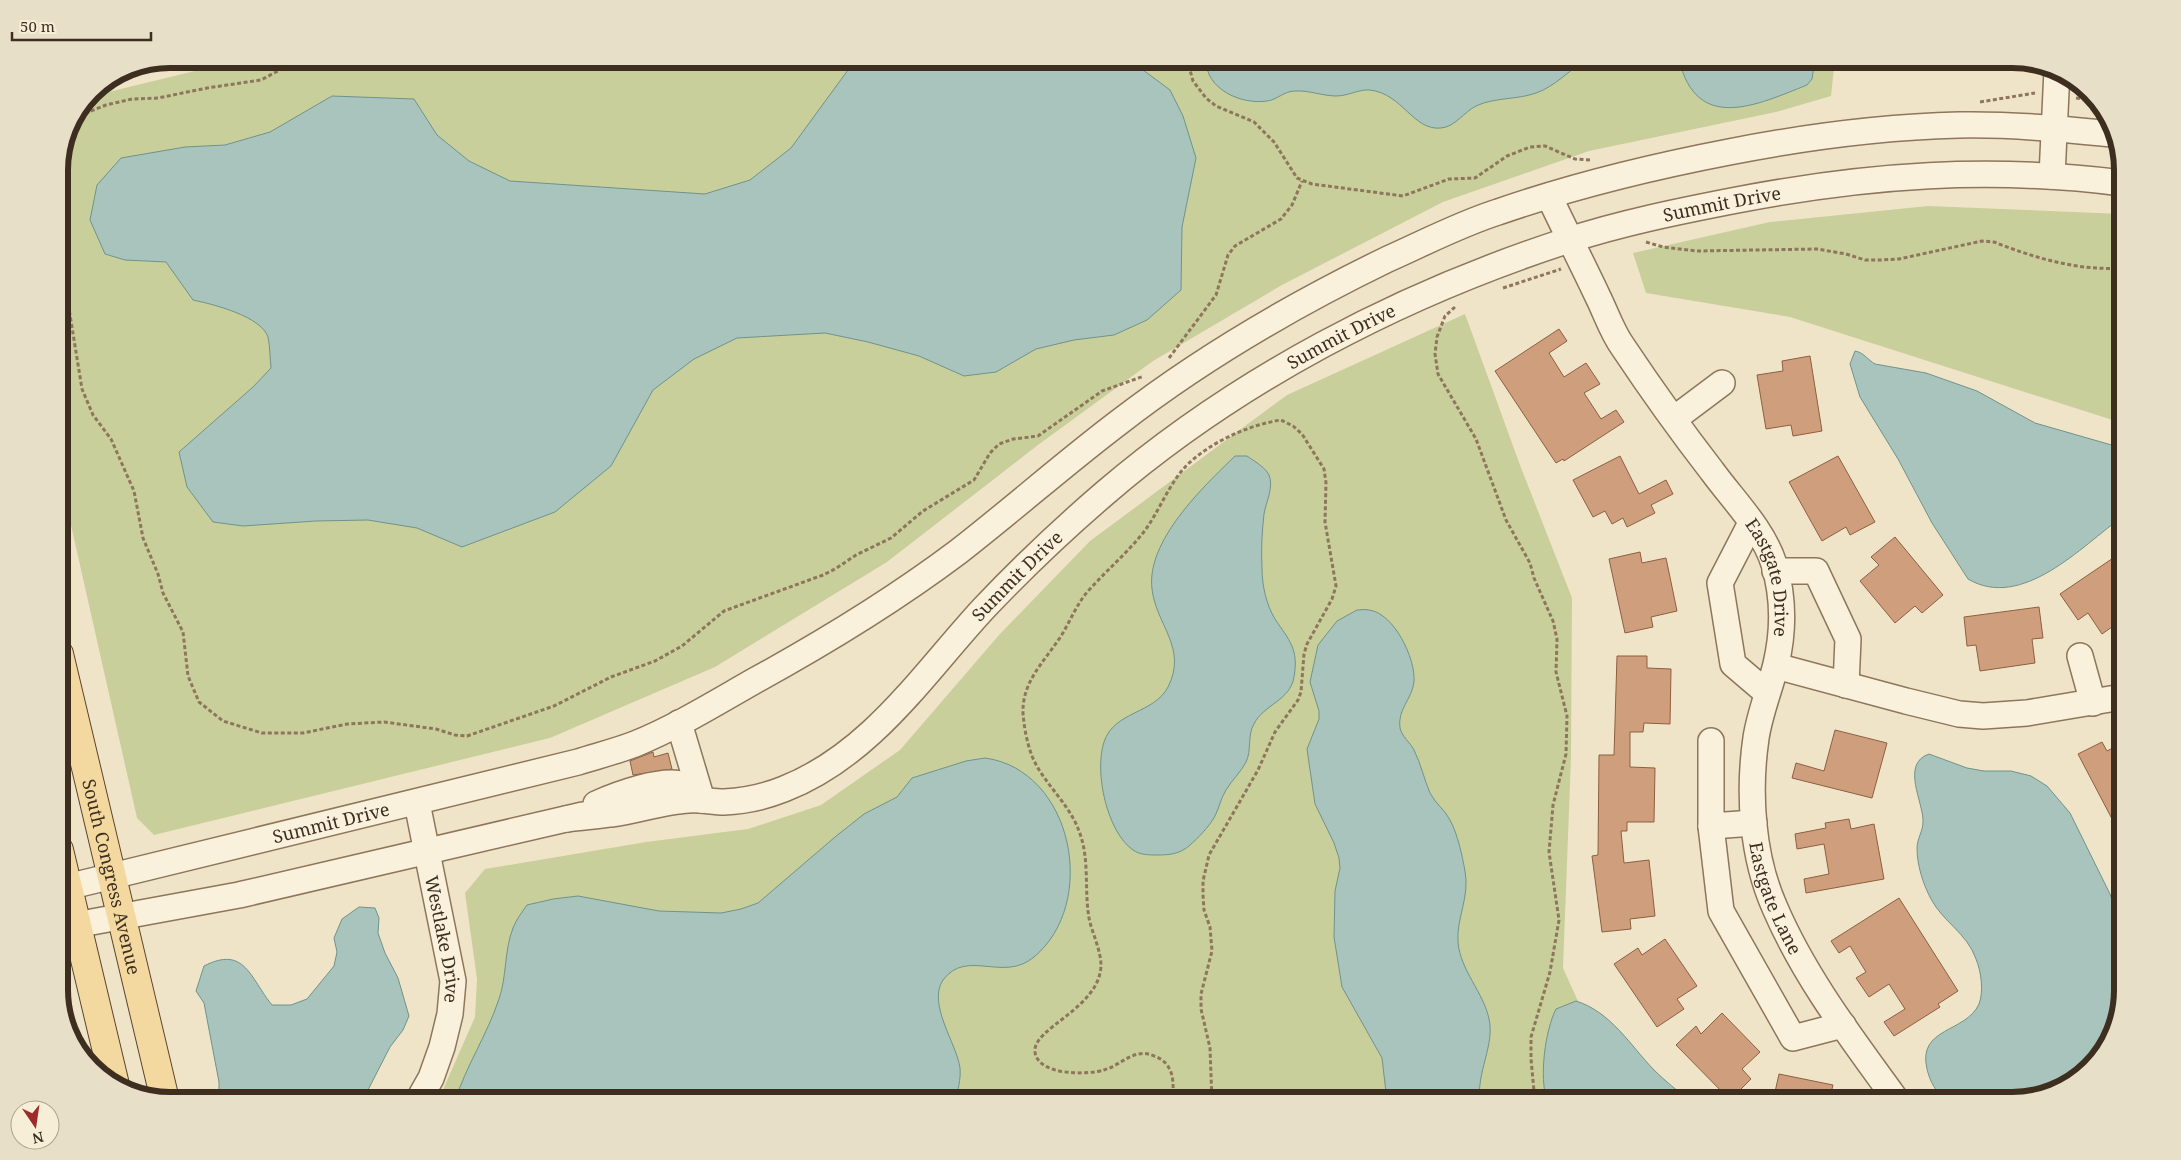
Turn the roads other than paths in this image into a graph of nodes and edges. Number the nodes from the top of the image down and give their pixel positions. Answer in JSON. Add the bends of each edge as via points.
{"nodes":[{"id":1,"x":2057,"y":78,"type":"edge"},
{"id":2,"x":2054,"y":128,"type":"junction"},
{"id":3,"x":2107,"y":133,"type":"edge"},
{"id":4,"x":2052,"y":176,"type":"junction"},
{"id":5,"x":2113,"y":182,"type":"edge"},
{"id":6,"x":1549,"y":196,"type":"junction"},
{"id":7,"x":1575,"y":250,"type":"junction"},
{"id":8,"x":1722,"y":383,"type":"dead end"},
{"id":9,"x":1674,"y":419,"type":"junction"},
{"id":10,"x":1751,"y":523,"type":"junction"},
{"id":11,"x":1775,"y":571,"type":"junction"},
{"id":12,"x":2080,"y":656,"type":"dead end"},
{"id":13,"x":1776,"y":666,"type":"junction"},
{"id":14,"x":1846,"y":685,"type":"junction"},
{"id":15,"x":68,"y":692,"type":"edge"},
{"id":16,"x":1767,"y":693,"type":"junction"},
{"id":17,"x":2114,"y":699,"type":"edge"},
{"id":18,"x":2093,"y":703,"type":"junction"},
{"id":19,"x":679,"y":723,"type":"junction"},
{"id":20,"x":1711,"y":741,"type":"dead end"},
{"id":21,"x":702,"y":800,"type":"junction"},
{"id":22,"x":417,"y":802,"type":"junction"},
{"id":23,"x":1754,"y":824,"type":"junction"},
{"id":24,"x":1711,"y":826,"type":"junction"},
{"id":25,"x":427,"y":850,"type":"junction"},
{"id":26,"x":112,"y":877,"type":"junction"},
{"id":27,"x":68,"y":887,"type":"edge"},
{"id":28,"x":122,"y":917,"type":"junction"},
{"id":29,"x":68,"y":927,"type":"edge"},
{"id":30,"x":1843,"y":1025,"type":"junction"},
{"id":31,"x":112,"y":1074,"type":"edge"},
{"id":32,"x":163,"y":1092,"type":"edge"},
{"id":33,"x":423,"y":1092,"type":"edge"},
{"id":34,"x":1891,"y":1092,"type":"edge"}],
"edges":[{"from":1,"to":2,"type":"street"},
{"from":2,"to":3,"type":"street","name":"Summit Drive"},
{"from":2,"to":4,"type":"street"},
{"from":2,"to":6,"type":"street","name":"Summit Drive","via":[[1959,125],[1790,140],[1692,159]]},
{"from":4,"to":5,"type":"street","name":"Summit Drive"},
{"from":4,"to":7,"type":"street","name":"Summit Drive","via":[[1926,174],[1844,182],[1676,212]]},
{"from":6,"to":7,"type":"street","name":"Eastgate Drive"},
{"from":6,"to":19,"type":"street","name":"Summit Drive","via":[[1494,213],[1410,249],[1319,292],[1256,327],[1117,423],[1041,487],[906,590],[849,628]]},
{"from":7,"to":9,"type":"street","name":"Eastgate Drive","via":[[1621,344]]},
{"from":7,"to":21,"type":"street","name":"Summit Drive","via":[[1494,266],[1362,324],[1241,394],[1156,452],[1031,560],[983,609],[884,722],[845,755],[816,774],[753,800]]},
{"from":8,"to":9,"type":"street"},
{"from":9,"to":10,"type":"street","name":"Eastgate Drive"},
{"from":10,"to":11,"type":"street","name":"Eastgate Drive","via":[[1762,537]]},
{"from":10,"to":16,"type":"street","via":[[1720,582],[1733,664]]},
{"from":11,"to":13,"type":"street","name":"Eastgate Drive","via":[[1783,614]]},
{"from":11,"to":14,"type":"street","via":[[1816,571],[1848,639]]},
{"from":12,"to":18,"type":"street"},
{"from":13,"to":14,"type":"street","name":"Eastgate Drive"},
{"from":13,"to":16,"type":"street","name":"Eastgate Lane"},
{"from":14,"to":18,"type":"street","name":"Eastgate Drive","via":[[1950,712],[1983,716]]},
{"from":15,"to":26,"type":"main road","name":"South Congress Avenue"},
{"from":16,"to":23,"type":"street","name":"Eastgate Lane","via":[[1756,738],[1752,781]]},
{"from":17,"to":18,"type":"street","name":"Eastgate Drive"},
{"from":19,"to":21,"type":"street"},
{"from":19,"to":22,"type":"street","name":"Summit Drive","via":[[593,758]]},
{"from":20,"to":24,"type":"street"},
{"from":21,"to":25,"type":"street","name":"Summit Drive","via":[[686,794],[668,794]]},
{"from":22,"to":25,"type":"street","name":"Westlake Drive"},
{"from":22,"to":26,"type":"street","name":"Summit Drive"},
{"from":23,"to":24,"type":"street"},
{"from":23,"to":30,"type":"street","name":"Eastgate Lane","via":[[1761,866],[1774,907]]},
{"from":24,"to":30,"type":"street","via":[[1721,911],[1793,1038]]},
{"from":25,"to":28,"type":"street","name":"Summit Drive","via":[[239,895]]},
{"from":25,"to":33,"type":"street","name":"Westlake Drive","via":[[453,981],[450,1014],[442,1046]]},
{"from":26,"to":27,"type":"street","name":"Summit Drive"},
{"from":26,"to":28,"type":"main road","name":"South Congress Avenue"},
{"from":28,"to":29,"type":"street","name":"Summit Drive"},
{"from":28,"to":32,"type":"main road","name":"South Congress Avenue"},
{"from":29,"to":31,"type":"main road"},
{"from":30,"to":34,"type":"street","name":"Eastgate Lane"}]}
